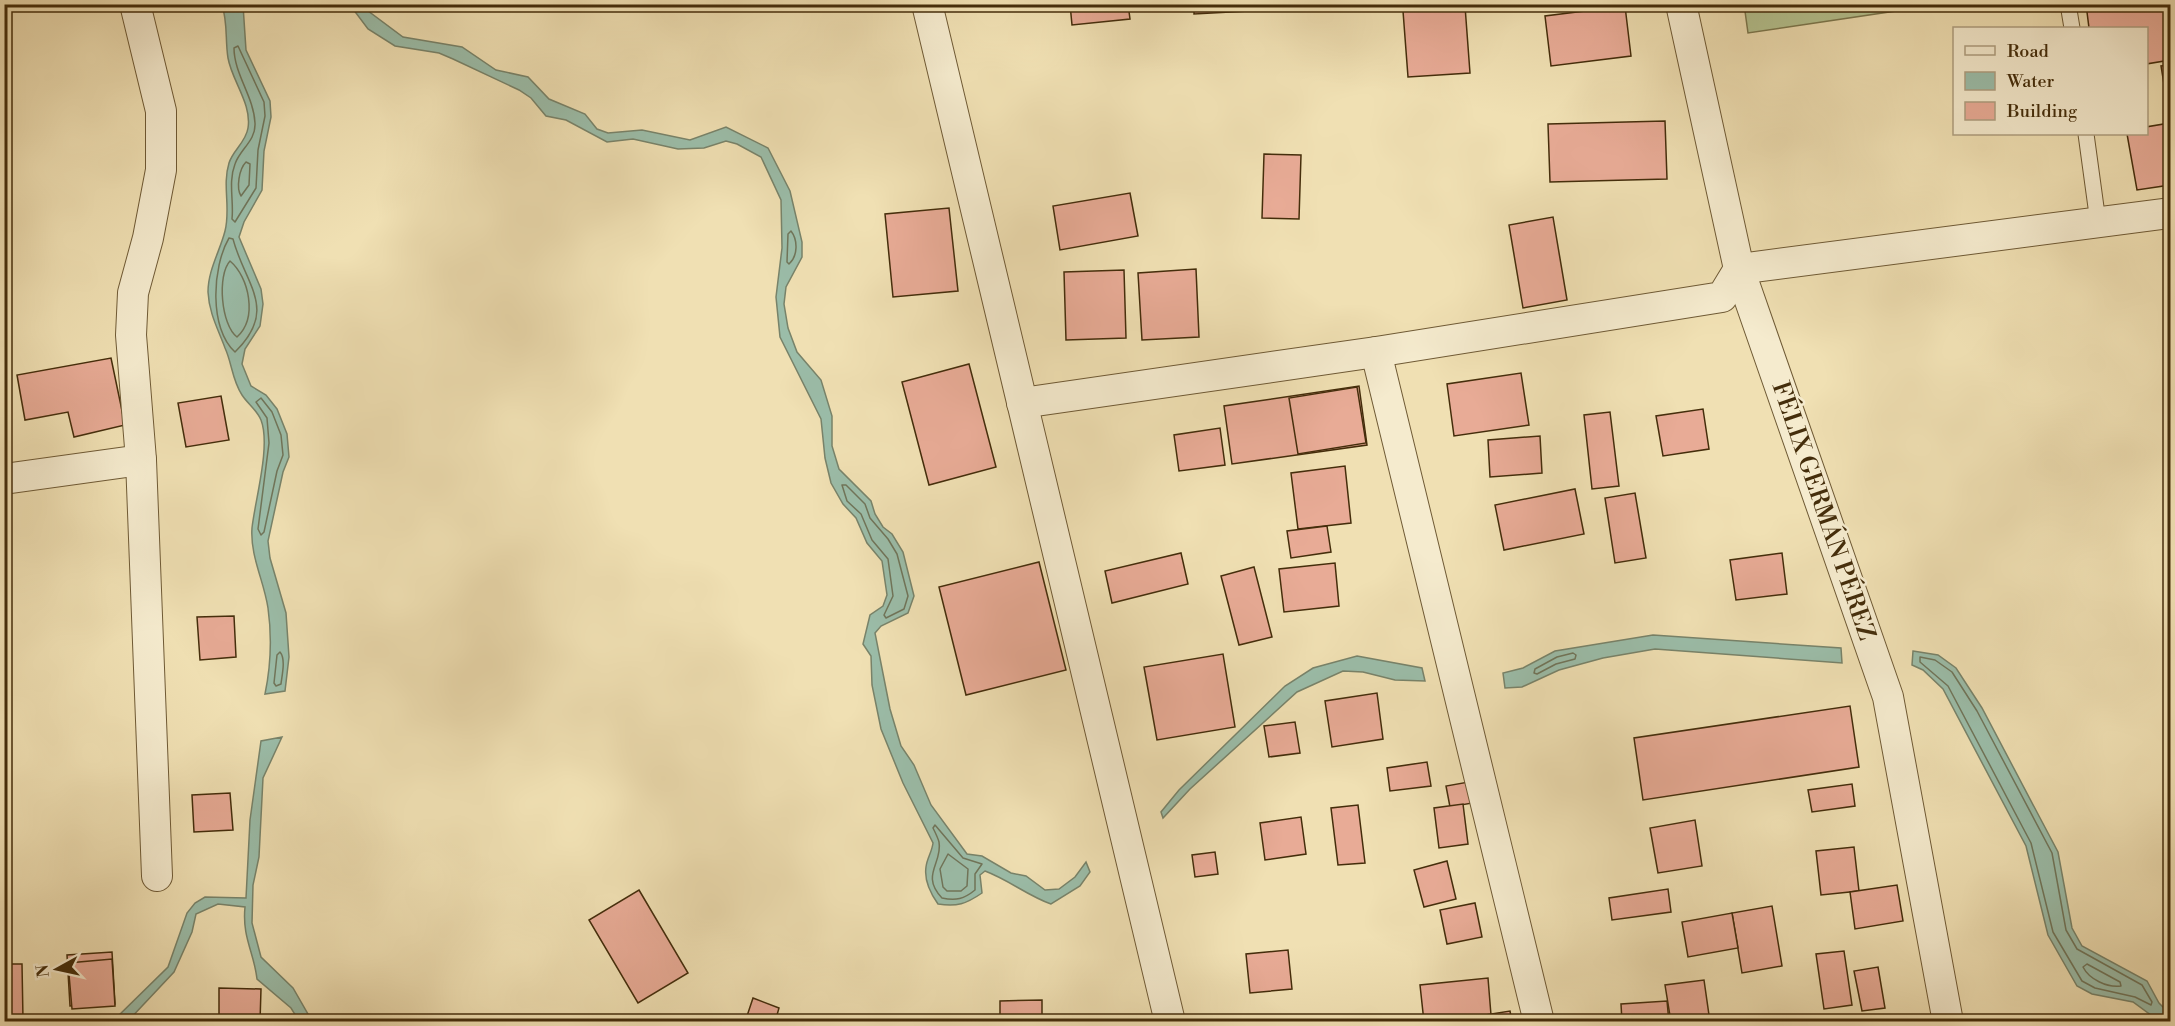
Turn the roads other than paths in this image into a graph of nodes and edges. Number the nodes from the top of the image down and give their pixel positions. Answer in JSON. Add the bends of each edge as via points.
{"nodes":[{"id":1,"x":135,"y":4,"type":"edge"},
{"id":2,"x":927,"y":4,"type":"edge"},
{"id":3,"x":1681,"y":4,"type":"edge"},
{"id":4,"x":2068,"y":4,"type":"edge"},
{"id":5,"x":2072,"y":27,"type":"edge"},
{"id":6,"x":2086,"y":135,"type":"edge"},
{"id":7,"x":2170,"y":213,"type":"edge"},
{"id":8,"x":2098,"y":222,"type":"junction"},
{"id":9,"x":1739,"y":269,"type":"junction"},
{"id":10,"x":1376,"y":352,"type":"junction"},
{"id":11,"x":1022,"y":403,"type":"junction"},
{"id":12,"x":141,"y":460,"type":"junction"},
{"id":13,"x":4,"y":479,"type":"edge"},
{"id":14,"x":157,"y":876,"type":"dead end"},
{"id":15,"x":1170,"y":1022,"type":"edge"},
{"id":16,"x":1539,"y":1022,"type":"edge"},
{"id":17,"x":1948,"y":1022,"type":"edge"}],
"edges":[{"from":1,"to":12,"type":"street","via":[[161,111],[161,170],[133,294],[131,335]]},
{"from":2,"to":11,"type":"street"},
{"from":3,"to":9,"type":"street","name":"FÉLIX GERMÁN PÉREZ"},
{"from":4,"to":5,"type":"lane"},
{"from":6,"to":8,"type":"lane"},
{"from":7,"to":8,"type":"street"},
{"from":8,"to":9,"type":"street"},
{"from":9,"to":10,"type":"street","via":[[1722,297]]},
{"from":9,"to":17,"type":"street","name":"FÉLIX GERMÁN PÉREZ","via":[[1888,697]]},
{"from":10,"to":11,"type":"street"},
{"from":10,"to":16,"type":"street"},
{"from":11,"to":15,"type":"street"},
{"from":12,"to":13,"type":"street"},
{"from":12,"to":14,"type":"street"}]}
